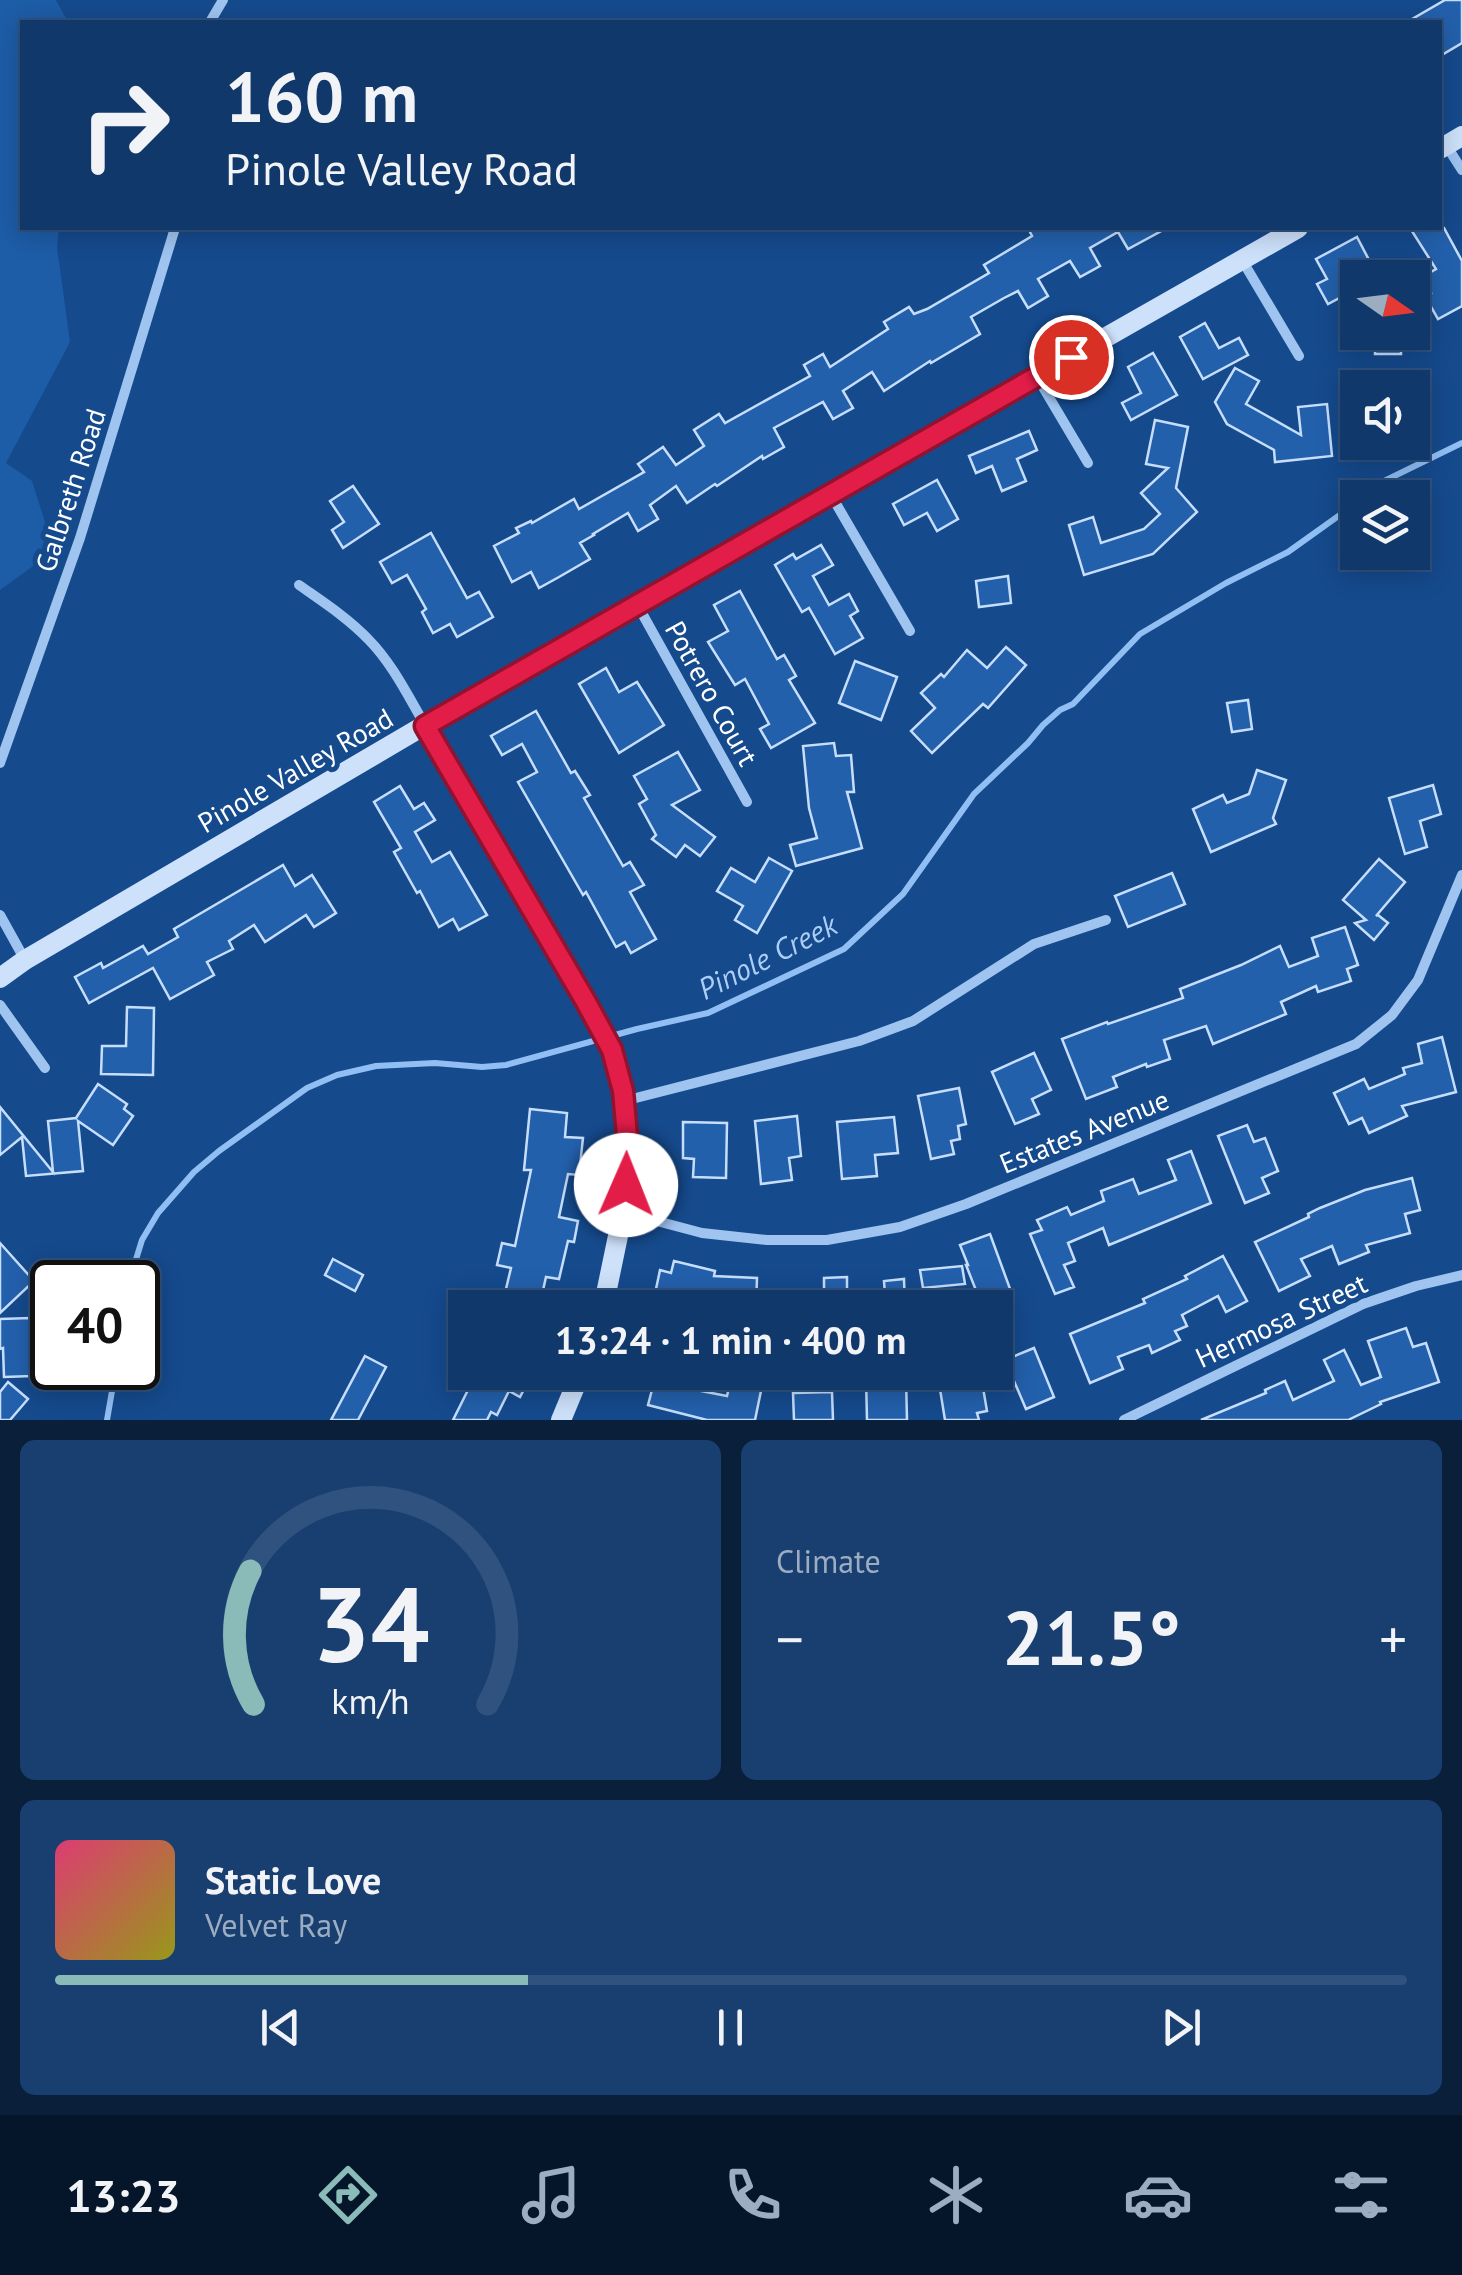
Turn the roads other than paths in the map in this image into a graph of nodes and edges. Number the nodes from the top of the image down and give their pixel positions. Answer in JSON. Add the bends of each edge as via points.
{"nodes":[{"id":1,"x":1450,"y":143,"type":"edge"},
{"id":2,"x":1462,"y":170,"type":"edge"},
{"id":3,"x":174,"y":230,"type":"edge"},
{"id":4,"x":1294,"y":230,"type":"edge"},
{"id":5,"x":1241,"y":259,"type":"junction"},
{"id":6,"x":1299,"y":356,"type":"dead end"},
{"id":7,"x":1037,"y":376,"type":"junction"},
{"id":8,"x":1088,"y":462,"type":"dead end"},
{"id":9,"x":831,"y":494,"type":"junction"},
{"id":10,"x":299,"y":585,"type":"dead end"},
{"id":11,"x":638,"y":606,"type":"junction"},
{"id":12,"x":910,"y":631,"type":"dead end"},
{"id":13,"x":425,"y":726,"type":"junction"},
{"id":14,"x":0,"y":763,"type":"edge"},
{"id":15,"x":747,"y":802,"type":"dead end"},
{"id":16,"x":1462,"y":875,"type":"edge"},
{"id":17,"x":0,"y":916,"type":"edge"},
{"id":18,"x":1106,"y":920,"type":"dead end"},
{"id":19,"x":25,"y":960,"type":"junction"},
{"id":20,"x":0,"y":978,"type":"edge"},
{"id":21,"x":0,"y":1005,"type":"edge"},
{"id":22,"x":45,"y":1068,"type":"dead end"},
{"id":23,"x":623,"y":1096,"type":"junction"},
{"id":24,"x":623,"y":1212,"type":"junction"},
{"id":25,"x":1462,"y":1275,"type":"edge"},
{"id":26,"x":607,"y":1290,"type":"edge"},
{"id":27,"x":576,"y":1390,"type":"edge"},
{"id":28,"x":569,"y":1418,"type":"edge"},
{"id":29,"x":1124,"y":1420,"type":"edge"}],
"edges":[{"from":1,"to":2,"type":"street"},
{"from":3,"to":14,"type":"street","name":"Galbreth Road","via":[[80,538]]},
{"from":4,"to":5,"type":"main road","name":"Pinole Valley Road"},
{"from":5,"to":6,"type":"street"},
{"from":5,"to":7,"type":"main road","name":"Pinole Valley Road"},
{"from":7,"to":8,"type":"street"},
{"from":7,"to":9,"type":"main road","name":"Pinole Valley Road"},
{"from":9,"to":11,"type":"main road","name":"Pinole Valley Road"},
{"from":9,"to":12,"type":"street"},
{"from":10,"to":13,"type":"street","via":[[371,642]]},
{"from":11,"to":13,"type":"main road","name":"Pinole Valley Road"},
{"from":11,"to":15,"type":"street","name":"Potrero Court"},
{"from":13,"to":19,"type":"main road","name":"Pinole Valley Road"},
{"from":13,"to":23,"type":"main road","via":[[612,1050]]},
{"from":16,"to":24,"type":"street","name":"Estates Avenue","via":[[1418,980],[1356,1044],[966,1204],[900,1227],[827,1240],[702,1233]]},
{"from":17,"to":19,"type":"street"},
{"from":18,"to":23,"type":"street","via":[[1034,944],[913,1021],[859,1042]]},
{"from":19,"to":20,"type":"main road","name":"Pinole Valley Road"},
{"from":21,"to":22,"type":"street"},
{"from":23,"to":24,"type":"main road","via":[[629,1158]]},
{"from":24,"to":26,"type":"main road"},
{"from":25,"to":29,"type":"street","name":"Hermosa Street","via":[[1364,1304]]},
{"from":27,"to":28,"type":"main road"}]}
